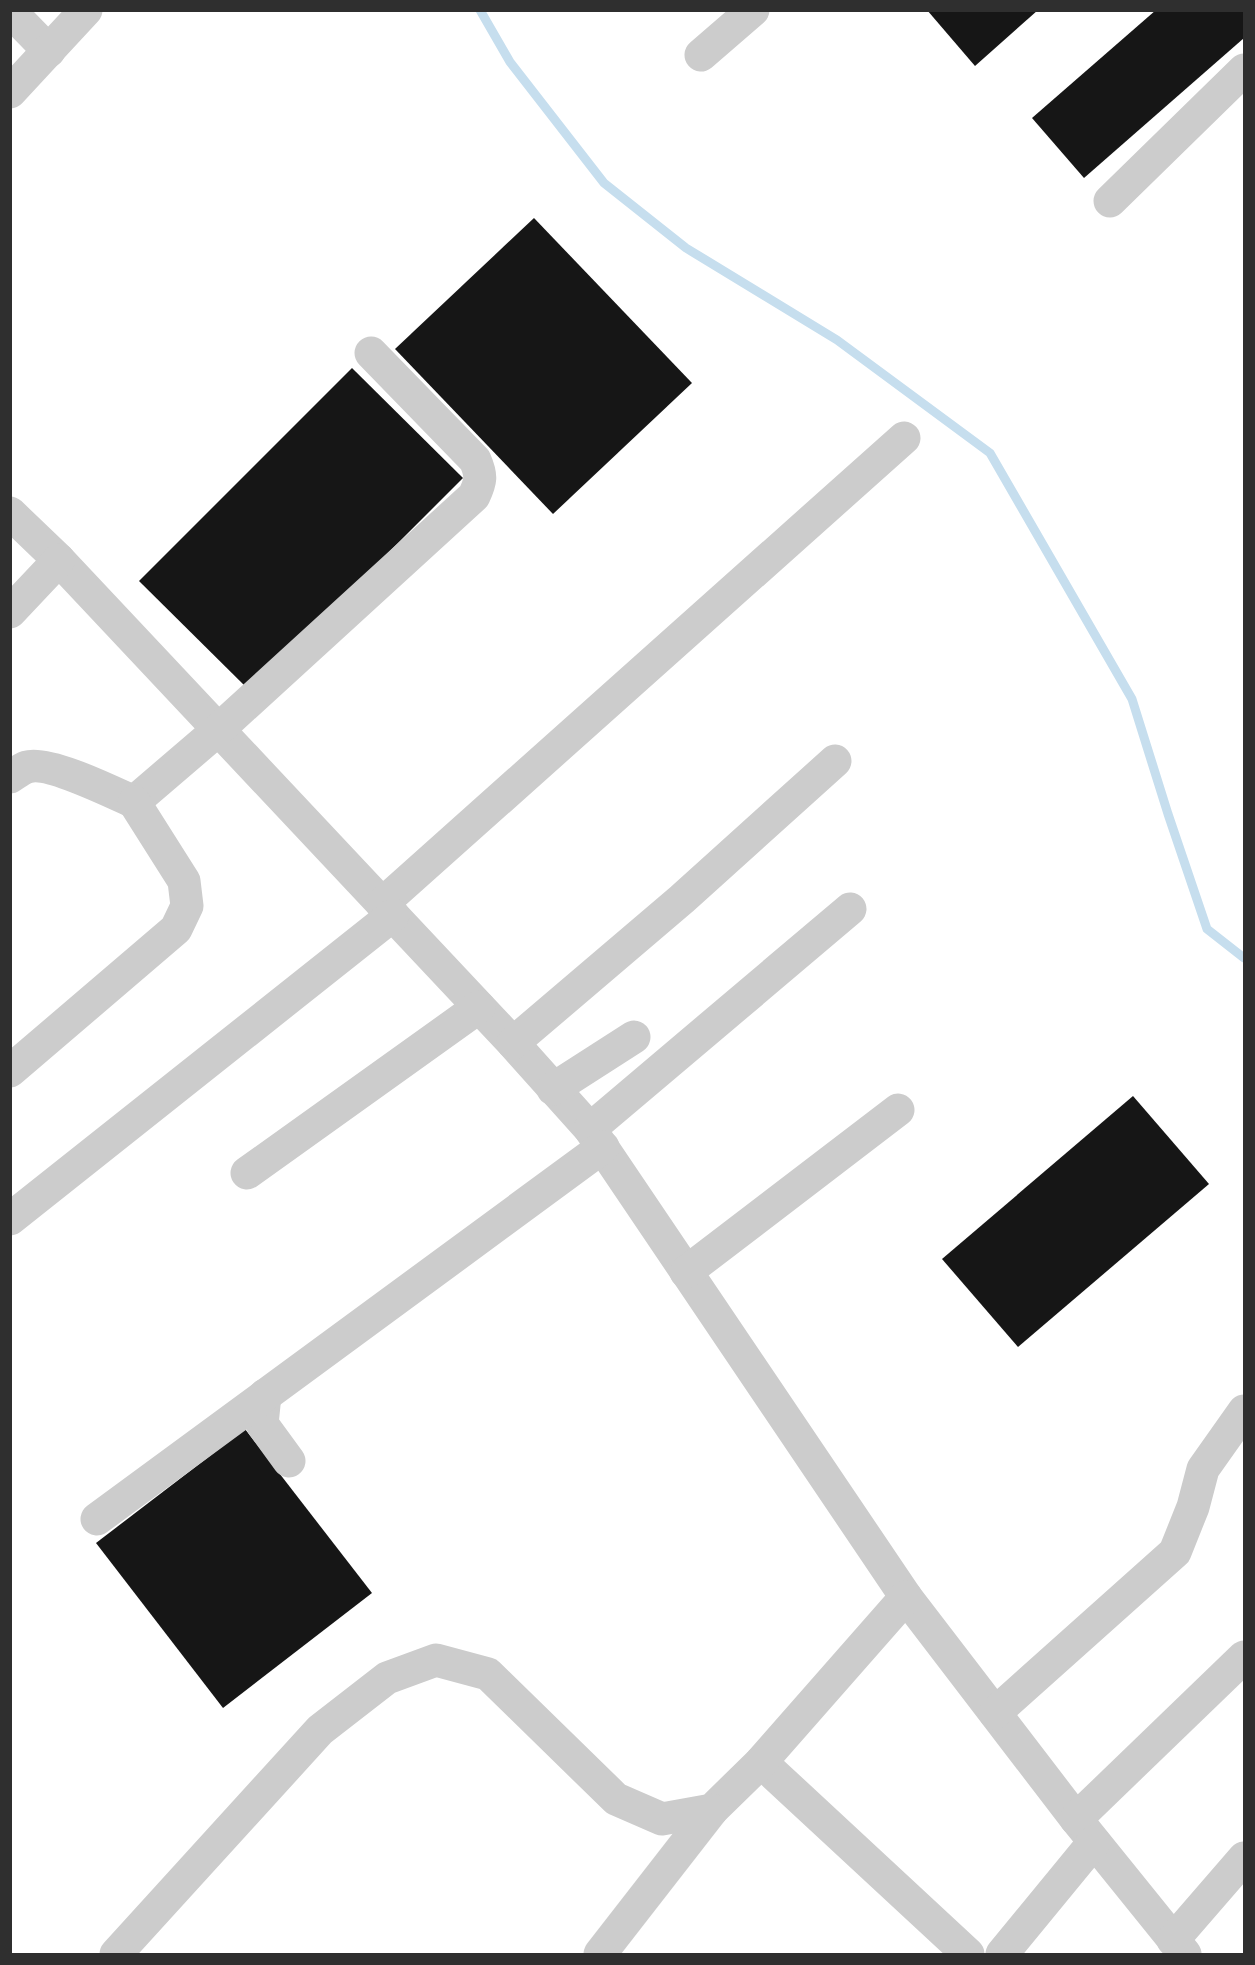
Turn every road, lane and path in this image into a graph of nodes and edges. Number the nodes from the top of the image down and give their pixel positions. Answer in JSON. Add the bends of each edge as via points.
{"nodes":[{"id":1,"x":86,"y":10,"type":"edge"},
{"id":2,"x":753,"y":10,"type":"edge"},
{"id":3,"x":10,"y":11,"type":"edge"},
{"id":4,"x":49,"y":51,"type":"junction"},
{"id":5,"x":701,"y":55,"type":"dead end"},
{"id":6,"x":1245,"y":70,"type":"edge"},
{"id":7,"x":10,"y":92,"type":"edge"},
{"id":8,"x":1110,"y":201,"type":"dead end"},
{"id":9,"x":371,"y":353,"type":"dead end"},
{"id":10,"x":904,"y":438,"type":"dead end"},
{"id":11,"x":10,"y":513,"type":"edge"},
{"id":12,"x":59,"y":560,"type":"junction"},
{"id":13,"x":10,"y":612,"type":"edge"},
{"id":14,"x":218,"y":730,"type":"junction"},
{"id":15,"x":835,"y":761,"type":"dead end"},
{"id":16,"x":10,"y":777,"type":"edge"},
{"id":17,"x":134,"y":802,"type":"junction"},
{"id":18,"x":850,"y":909,"type":"dead end"},
{"id":19,"x":387,"y":910,"type":"junction"},
{"id":20,"x":479,"y":1007,"type":"junction"},
{"id":21,"x":634,"y":1037,"type":"dead end"},
{"id":22,"x":513,"y":1043,"type":"junction"},
{"id":23,"x":10,"y":1071,"type":"edge"},
{"id":24,"x":553,"y":1089,"type":"junction"},
{"id":25,"x":898,"y":1110,"type":"dead end"},
{"id":26,"x":596,"y":1138,"type":"junction"},
{"id":27,"x":247,"y":1173,"type":"dead end"},
{"id":28,"x":10,"y":1219,"type":"edge"},
{"id":29,"x":686,"y":1272,"type":"junction"},
{"id":30,"x":265,"y":1395,"type":"junction"},
{"id":31,"x":1245,"y":1411,"type":"edge"},
{"id":32,"x":289,"y":1461,"type":"dead end"},
{"id":33,"x":97,"y":1519,"type":"dead end"},
{"id":34,"x":906,"y":1597,"type":"junction"},
{"id":35,"x":1245,"y":1658,"type":"edge"},
{"id":36,"x":995,"y":1713,"type":"junction"},
{"id":37,"x":761,"y":1762,"type":"junction"},
{"id":38,"x":712,"y":1810,"type":"junction"},
{"id":39,"x":1085,"y":1830,"type":"junction"},
{"id":40,"x":1245,"y":1858,"type":"edge"},
{"id":41,"x":1179,"y":1947,"type":"edge"},
{"id":42,"x":116,"y":1954,"type":"edge"},
{"id":43,"x":600,"y":1954,"type":"edge"},
{"id":44,"x":968,"y":1954,"type":"edge"},
{"id":45,"x":1002,"y":1954,"type":"edge"}],
"edges":[{"from":1,"to":4,"type":"street"},
{"from":2,"to":5,"type":"street"},
{"from":3,"to":4,"type":"street"},
{"from":4,"to":7,"type":"street"},
{"from":6,"to":8,"type":"street"},
{"from":9,"to":14,"type":"street","via":[[475,460],[481,482],[474,496]]},
{"from":10,"to":19,"type":"street"},
{"from":11,"to":12,"type":"street"},
{"from":12,"to":13,"type":"street"},
{"from":12,"to":14,"type":"street"},
{"from":14,"to":17,"type":"street"},
{"from":14,"to":19,"type":"street"},
{"from":15,"to":22,"type":"street","via":[[682,899]]},
{"from":16,"to":17,"type":"street","via":[[28,766],[49,768]]},
{"from":17,"to":23,"type":"street","via":[[184,881],[187,906],[176,929]]},
{"from":18,"to":26,"type":"street"},
{"from":19,"to":20,"type":"street"},
{"from":19,"to":28,"type":"street"},
{"from":20,"to":22,"type":"street"},
{"from":20,"to":27,"type":"street"},
{"from":21,"to":24,"type":"street"},
{"from":22,"to":24,"type":"street"},
{"from":24,"to":26,"type":"street"},
{"from":25,"to":29,"type":"street"},
{"from":26,"to":29,"type":"street"},
{"from":26,"to":30,"type":"street"},
{"from":29,"to":34,"type":"street"},
{"from":30,"to":32,"type":"street","via":[[262,1424]]},
{"from":30,"to":33,"type":"street"},
{"from":31,"to":36,"type":"street","via":[[1203,1470],[1175,1552]]},
{"from":34,"to":36,"type":"street"},
{"from":34,"to":37,"type":"street"},
{"from":35,"to":39,"type":"street"},
{"from":36,"to":39,"type":"street"},
{"from":37,"to":38,"type":"street"},
{"from":37,"to":44,"type":"street"},
{"from":38,"to":42,"type":"street","via":[[662,1819],[616,1799],[488,1674],[436,1660],[387,1678],[320,1731]]},
{"from":38,"to":43,"type":"street"},
{"from":39,"to":41,"type":"street"},
{"from":39,"to":45,"type":"street"},
{"from":40,"to":41,"type":"street"}]}
